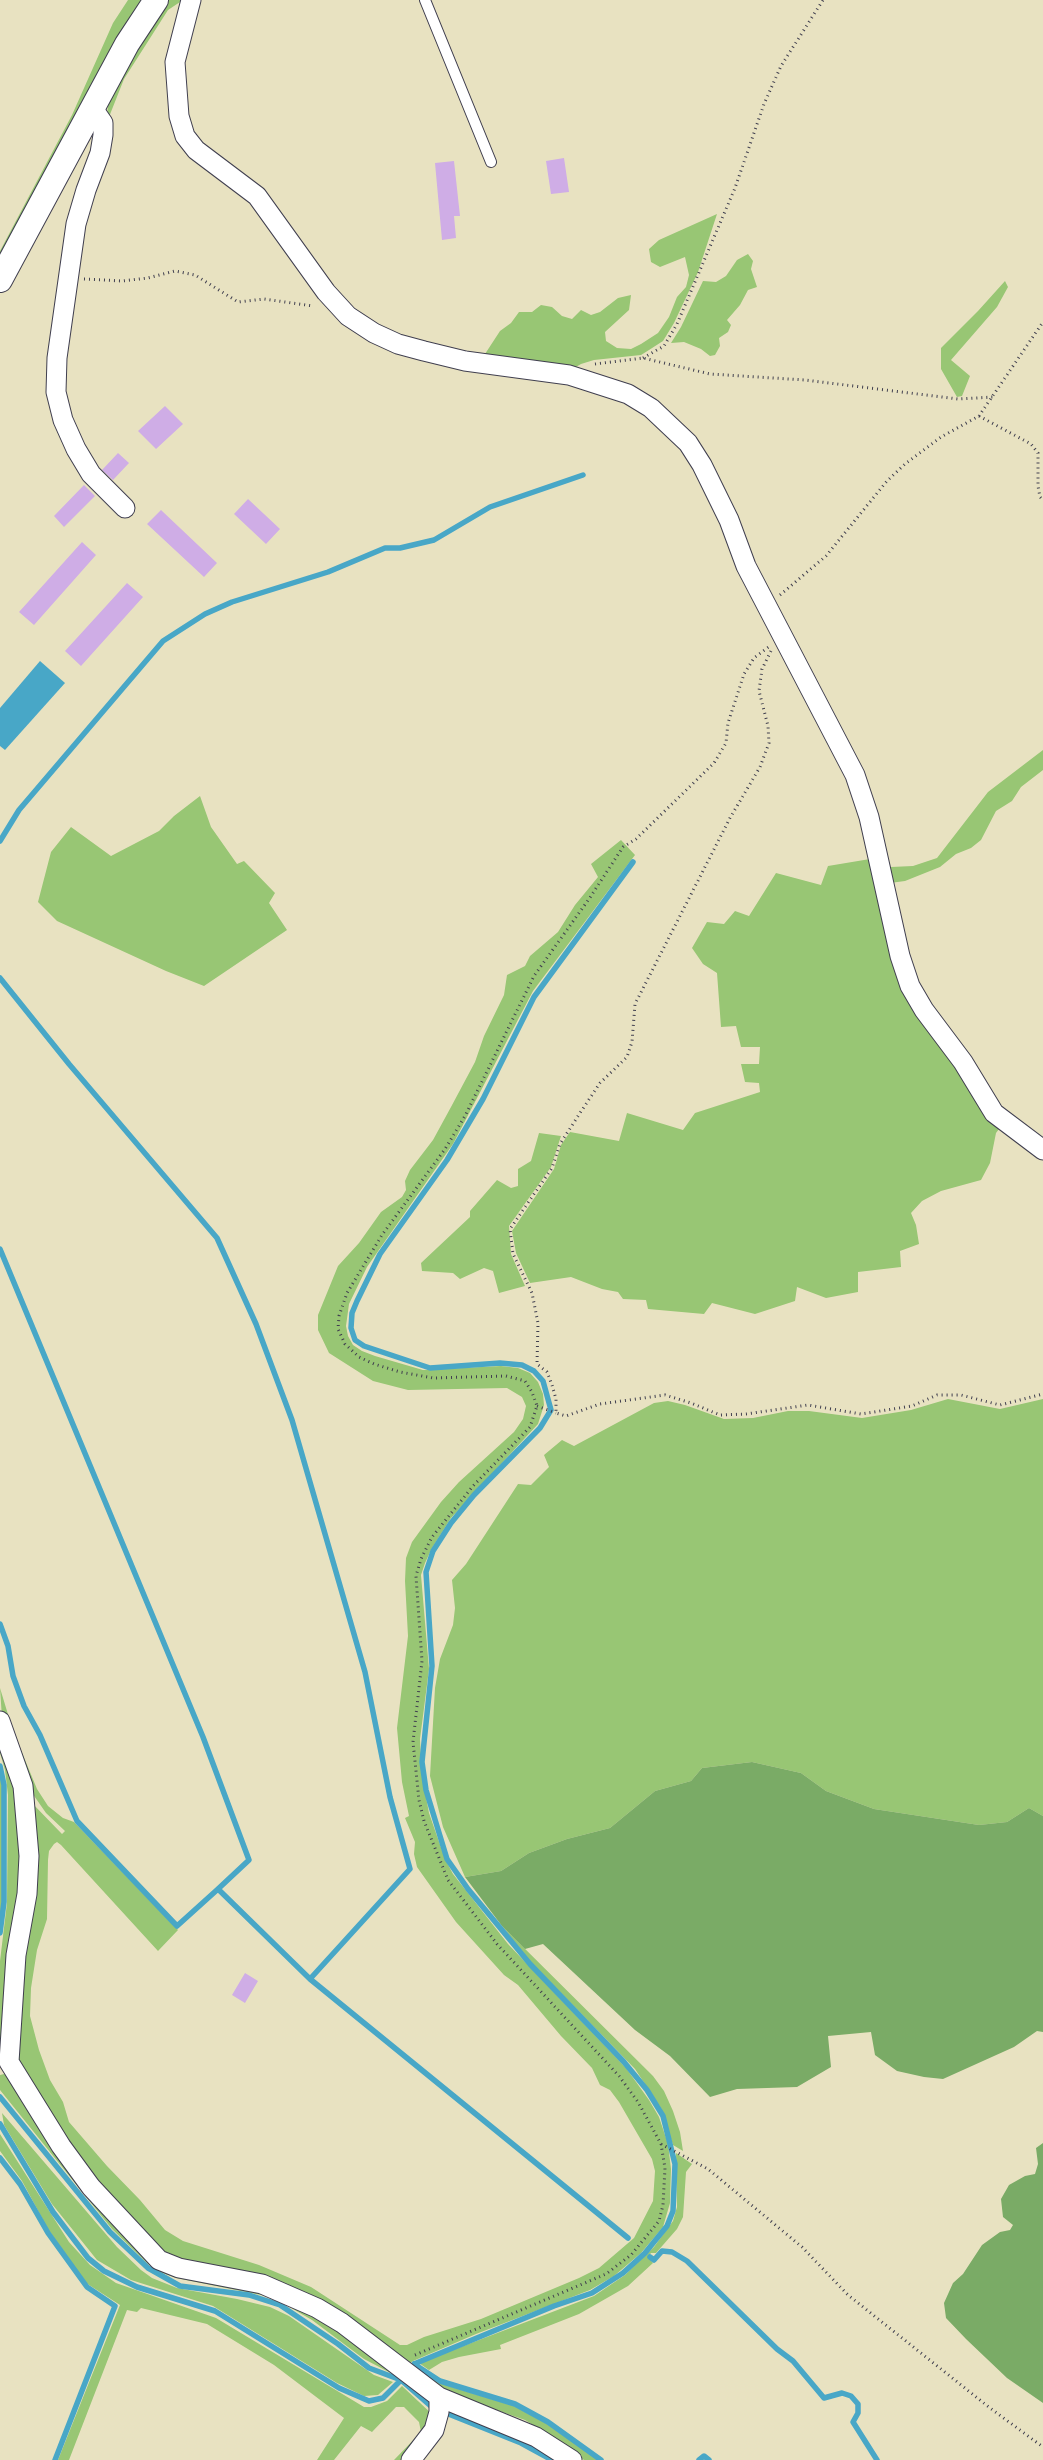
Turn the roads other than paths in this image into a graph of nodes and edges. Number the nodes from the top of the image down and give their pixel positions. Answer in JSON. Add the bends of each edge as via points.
{"nodes":[{"id":1,"x":156,"y":0,"type":"edge"},
{"id":2,"x":191,"y":0,"type":"edge"},
{"id":3,"x":425,"y":0,"type":"edge"},
{"id":4,"x":92,"y":107,"type":"junction"},
{"id":5,"x":491,"y":162,"type":"dead end"},
{"id":6,"x":0,"y":280,"type":"edge"},
{"id":7,"x":125,"y":508,"type":"dead end"},
{"id":8,"x":1043,"y":1150,"type":"edge"},
{"id":9,"x":0,"y":1722,"type":"edge"},
{"id":10,"x":5,"y":2064,"type":"edge"},
{"id":11,"x":439,"y":2396,"type":"junction"},
{"id":12,"x":411,"y":2460,"type":"edge"},
{"id":13,"x":572,"y":2460,"type":"edge"}],
"edges":[{"from":1,"to":4,"type":"street"},
{"from":2,"to":8,"type":"street","via":[[175,62],[179,116],[185,136],[196,150],[258,196],[326,292],[348,316],[374,333],[424,352],[569,375],[628,394],[651,408],[688,442],[728,520],[746,566],[855,775],[869,817],[900,956],[910,986],[994,1113]]},
{"from":3,"to":5,"type":"lane"},
{"from":4,"to":6,"type":"street"},
{"from":4,"to":7,"type":"street","via":[[103,123],[100,153],[76,224],[57,358],[56,392],[63,420],[91,474]]},
{"from":9,"to":10,"type":"street","via":[[23,1786],[29,1856]]},
{"from":10,"to":11,"type":"street","via":[[91,2187],[159,2260],[179,2268],[262,2284],[317,2308]]},
{"from":11,"to":12,"type":"street","via":[[434,2430]]},
{"from":11,"to":13,"type":"street","via":[[536,2437]]}]}
